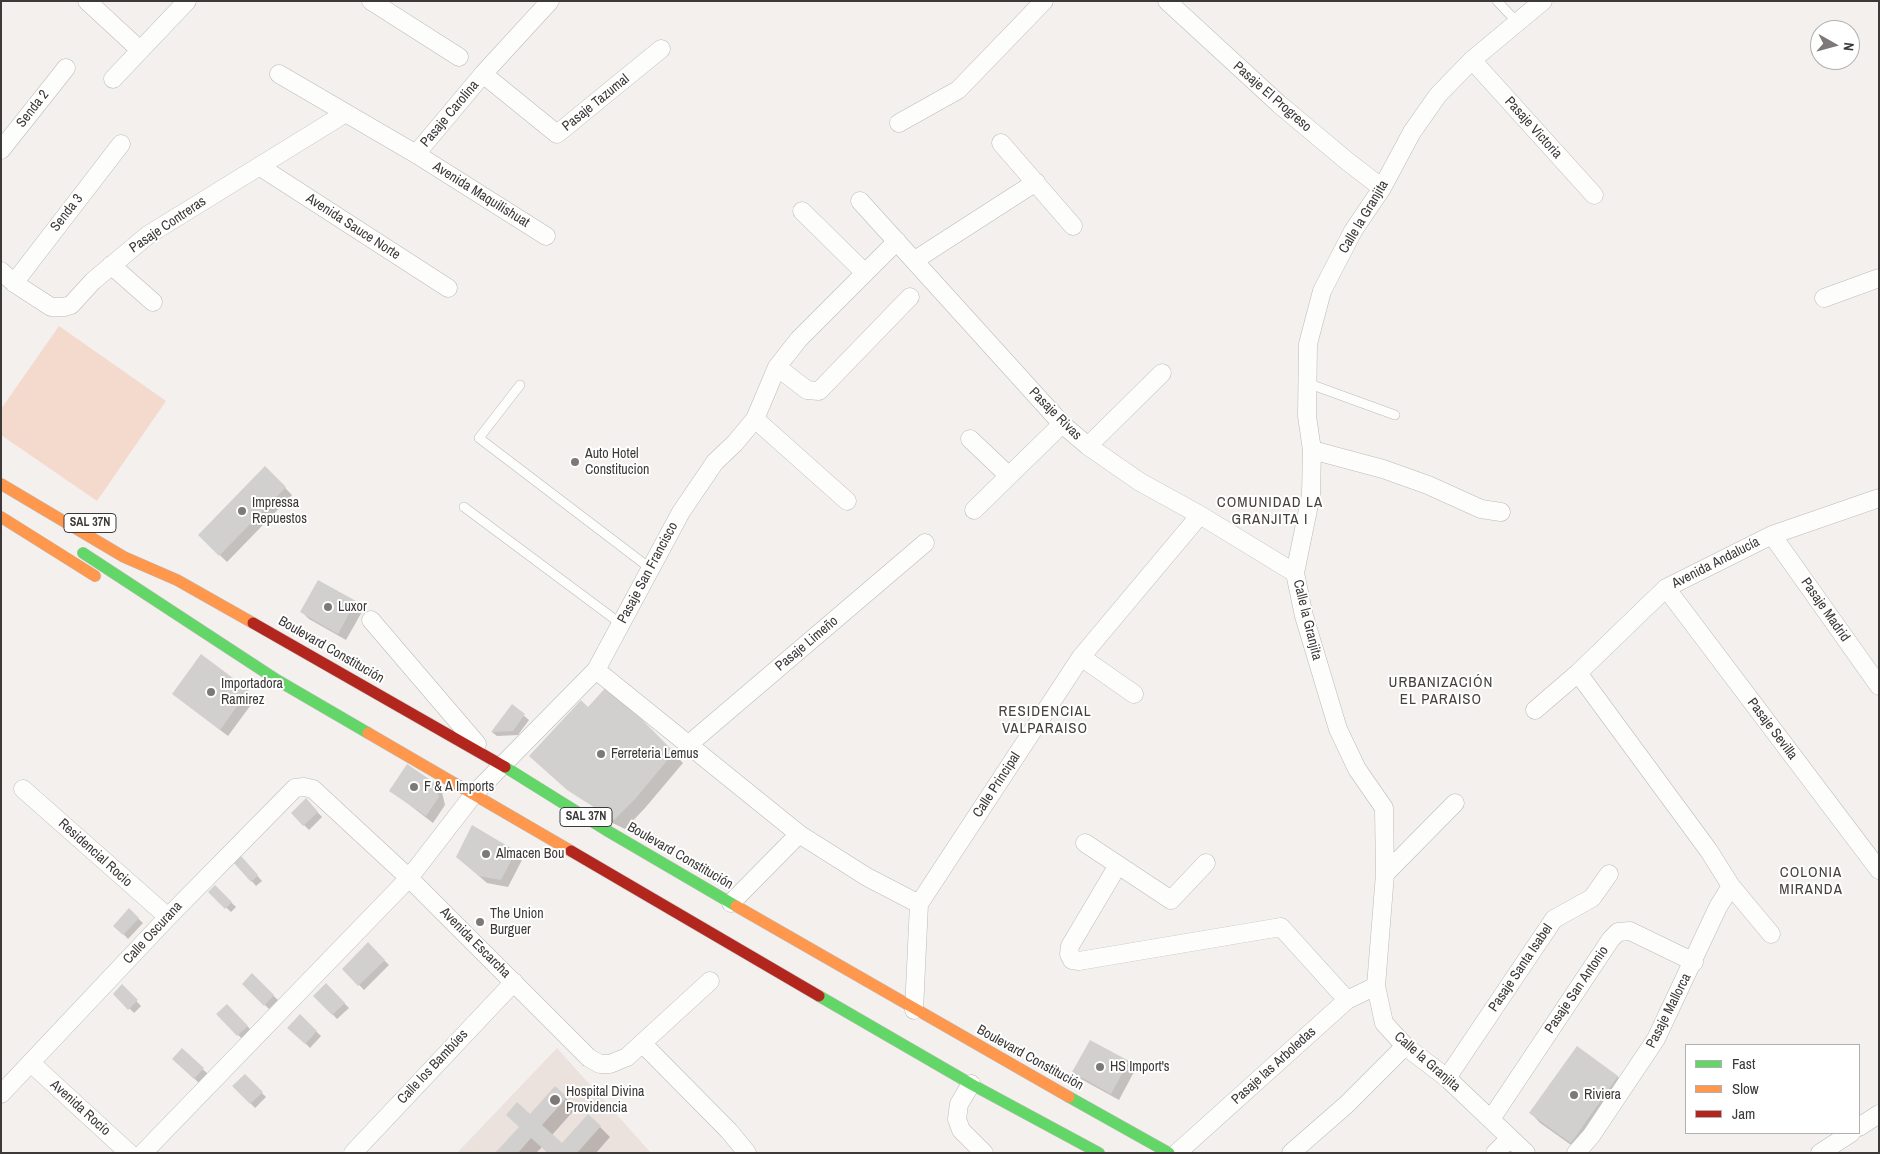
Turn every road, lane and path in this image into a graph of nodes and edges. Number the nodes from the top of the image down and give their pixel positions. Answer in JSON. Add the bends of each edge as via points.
{"nodes":[{"id":1,"x":87,"y":1,"type":"edge"},
{"id":2,"x":187,"y":1,"type":"edge"},
{"id":3,"x":371,"y":1,"type":"edge"},
{"id":4,"x":550,"y":1,"type":"edge"},
{"id":5,"x":1044,"y":1,"type":"edge"},
{"id":6,"x":1167,"y":1,"type":"edge"},
{"id":7,"x":1497,"y":1,"type":"edge"},
{"id":8,"x":1543,"y":1,"type":"edge"},
{"id":9,"x":1517,"y":22,"type":"junction"},
{"id":10,"x":661,"y":49,"type":"dead end"},
{"id":11,"x":140,"y":50,"type":"junction"},
{"id":12,"x":459,"y":57,"type":"dead end"},
{"id":13,"x":1472,"y":60,"type":"junction"},
{"id":14,"x":66,"y":68,"type":"dead end"},
{"id":15,"x":279,"y":74,"type":"dead end"},
{"id":16,"x":483,"y":74,"type":"junction"},
{"id":17,"x":113,"y":79,"type":"dead end"},
{"id":18,"x":344,"y":114,"type":"junction"},
{"id":19,"x":899,"y":123,"type":"dead end"},
{"id":20,"x":1001,"y":143,"type":"dead end"},
{"id":21,"x":120,"y":144,"type":"dead end"},
{"id":22,"x":1,"y":150,"type":"edge"},
{"id":23,"x":416,"y":154,"type":"junction"},
{"id":24,"x":259,"y":166,"type":"junction"},
{"id":25,"x":1036,"y":182,"type":"junction"},
{"id":26,"x":1382,"y":188,"type":"junction"},
{"id":27,"x":1594,"y":195,"type":"dead end"},
{"id":28,"x":860,"y":201,"type":"dead end"},
{"id":29,"x":802,"y":211,"type":"dead end"},
{"id":30,"x":1073,"y":226,"type":"dead end"},
{"id":31,"x":546,"y":236,"type":"dead end"},
{"id":32,"x":897,"y":241,"type":"junction"},
{"id":33,"x":915,"y":260,"type":"junction"},
{"id":34,"x":111,"y":266,"type":"junction"},
{"id":35,"x":865,"y":273,"type":"junction"},
{"id":36,"x":8,"y":277,"type":"edge"},
{"id":37,"x":1879,"y":278,"type":"edge"},
{"id":38,"x":448,"y":288,"type":"dead end"},
{"id":39,"x":910,"y":297,"type":"dead end"},
{"id":40,"x":1824,"y":298,"type":"dead end"},
{"id":41,"x":153,"y":302,"type":"dead end"},
{"id":42,"x":777,"y":367,"type":"junction"},
{"id":43,"x":1162,"y":374,"type":"dead end"},
{"id":44,"x":1307,"y":383,"type":"junction"},
{"id":45,"x":520,"y":385,"type":"dead end"},
{"id":46,"x":1395,"y":415,"type":"dead end"},
{"id":47,"x":755,"y":419,"type":"junction"},
{"id":48,"x":1062,"y":424,"type":"junction"},
{"id":49,"x":970,"y":439,"type":"dead end"},
{"id":50,"x":1088,"y":446,"type":"junction"},
{"id":51,"x":1312,"y":450,"type":"junction"},
{"id":52,"x":1009,"y":476,"type":"junction"},
{"id":53,"x":1,"y":484,"type":"edge"},
{"id":54,"x":1879,"y":498,"type":"edge"},
{"id":55,"x":847,"y":501,"type":"dead end"},
{"id":56,"x":464,"y":507,"type":"dead end"},
{"id":57,"x":974,"y":510,"type":"dead end"},
{"id":58,"x":1501,"y":512,"type":"dead end"},
{"id":59,"x":1200,"y":515,"type":"junction"},
{"id":60,"x":1,"y":517,"type":"edge"},
{"id":61,"x":106,"y":533,"type":"dead end"},
{"id":62,"x":1772,"y":535,"type":"junction"},
{"id":63,"x":925,"y":543,"type":"dead end"},
{"id":64,"x":75,"y":548,"type":"dead end"},
{"id":65,"x":652,"y":569,"type":"junction"},
{"id":66,"x":1295,"y":573,"type":"junction"},
{"id":67,"x":177,"y":580,"type":"junction"},
{"id":68,"x":1666,"y":588,"type":"junction"},
{"id":69,"x":171,"y":610,"type":"junction"},
{"id":70,"x":371,"y":620,"type":"dead end"},
{"id":71,"x":621,"y":624,"type":"junction"},
{"id":72,"x":1081,"y":657,"type":"junction"},
{"id":73,"x":596,"y":670,"type":"junction"},
{"id":74,"x":1578,"y":673,"type":"junction"},
{"id":75,"x":1879,"y":686,"type":"edge"},
{"id":76,"x":1134,"y":694,"type":"dead end"},
{"id":77,"x":1535,"y":710,"type":"dead end"},
{"id":78,"x":688,"y":745,"type":"junction"},
{"id":79,"x":495,"y":761,"type":"junction"},
{"id":80,"x":23,"y":789,"type":"dead end"},
{"id":81,"x":314,"y":789,"type":"joint"},
{"id":82,"x":474,"y":794,"type":"junction"},
{"id":83,"x":1455,"y":803,"type":"dead end"},
{"id":84,"x":799,"y":834,"type":"junction"},
{"id":85,"x":1085,"y":843,"type":"dead end"},
{"id":86,"x":1206,"y":863,"type":"dead end"},
{"id":87,"x":1118,"y":865,"type":"junction"},
{"id":88,"x":1879,"y":870,"type":"edge"},
{"id":89,"x":1385,"y":874,"type":"junction"},
{"id":90,"x":1609,"y":874,"type":"dead end"},
{"id":91,"x":409,"y":878,"type":"junction"},
{"id":92,"x":1731,"y":886,"type":"junction"},
{"id":93,"x":731,"y":903,"type":"junction"},
{"id":94,"x":919,"y":904,"type":"junction"},
{"id":95,"x":168,"y":917,"type":"junction"},
{"id":96,"x":1771,"y":934,"type":"dead end"},
{"id":97,"x":1694,"y":962,"type":"junction"},
{"id":98,"x":710,"y":981,"type":"dead end"},
{"id":99,"x":514,"y":982,"type":"junction"},
{"id":100,"x":1376,"y":986,"type":"junction"},
{"id":101,"x":1347,"y":1000,"type":"junction"},
{"id":102,"x":914,"y":1010,"type":"junction"},
{"id":103,"x":643,"y":1044,"type":"junction"},
{"id":104,"x":1405,"y":1046,"type":"junction"},
{"id":105,"x":31,"y":1064,"type":"junction"},
{"id":106,"x":1447,"y":1078,"type":"junction"},
{"id":107,"x":971,"y":1084,"type":"junction"},
{"id":108,"x":1,"y":1094,"type":"edge"},
{"id":109,"x":1879,"y":1114,"type":"edge"},
{"id":110,"x":1491,"y":1119,"type":"junction"},
{"id":111,"x":1860,"y":1126,"type":"edge"},
{"id":112,"x":1849,"y":1134,"type":"edge"},
{"id":113,"x":1510,"y":1138,"type":"junction"},
{"id":114,"x":129,"y":1153,"type":"edge"},
{"id":115,"x":143,"y":1153,"type":"edge"},
{"id":116,"x":353,"y":1153,"type":"edge"},
{"id":117,"x":747,"y":1153,"type":"edge"},
{"id":118,"x":984,"y":1153,"type":"edge"},
{"id":119,"x":1099,"y":1153,"type":"edge"},
{"id":120,"x":1169,"y":1153,"type":"edge"},
{"id":121,"x":1177,"y":1153,"type":"edge"},
{"id":122,"x":1291,"y":1153,"type":"edge"},
{"id":123,"x":1495,"y":1153,"type":"edge"},
{"id":124,"x":1526,"y":1153,"type":"edge"},
{"id":125,"x":1576,"y":1153,"type":"edge"},
{"id":126,"x":1820,"y":1153,"type":"edge"}],
"edges":[{"from":1,"to":11,"type":"street"},
{"from":2,"to":11,"type":"street"},
{"from":3,"to":12,"type":"street"},
{"from":4,"to":16,"type":"street","name":"Pasaje Carolina"},
{"from":5,"to":19,"type":"street","via":[[958,90]]},
{"from":6,"to":26,"type":"street","name":"Pasaje El Progreso","via":[[1279,104]]},
{"from":7,"to":9,"type":"lane"},
{"from":8,"to":9,"type":"street","name":"Calle la Granjita"},
{"from":9,"to":13,"type":"street","name":"Calle la Granjita"},
{"from":10,"to":16,"type":"street","name":"Pasaje Tazumal","via":[[558,134]]},
{"from":11,"to":17,"type":"street"},
{"from":13,"to":26,"type":"street","name":"Calle la Granjita","via":[[1433,102],[1412,132]]},
{"from":13,"to":27,"type":"street","name":"Pasaje Victoria"},
{"from":14,"to":22,"type":"street","name":"Senda 2"},
{"from":15,"to":18,"type":"street","name":"Pasaje Carolina"},
{"from":16,"to":23,"type":"street","name":"Pasaje Carolina"},
{"from":18,"to":23,"type":"street","name":"Pasaje Carolina"},
{"from":18,"to":24,"type":"street","name":"Pasaje Contreras"},
{"from":20,"to":25,"type":"street"},
{"from":21,"to":36,"type":"street","name":"Senda 3"},
{"from":23,"to":31,"type":"street","name":"Avenida Maquilishuat"},
{"from":24,"to":34,"type":"street","name":"Pasaje Contreras","via":[[148,235]]},
{"from":24,"to":38,"type":"street","name":"Avenida Sauce Norte"},
{"from":25,"to":30,"type":"street"},
{"from":25,"to":33,"type":"street"},
{"from":26,"to":44,"type":"street","name":"Calle la Granjita","via":[[1353,231],[1322,291],[1308,344]]},
{"from":28,"to":32,"type":"street","name":"Pasaje Rivas"},
{"from":29,"to":35,"type":"street"},
{"from":32,"to":33,"type":"street","name":"Pasaje Rivas"},
{"from":32,"to":35,"type":"street","name":"Pasaje San Francisco"},
{"from":33,"to":48,"type":"street","name":"Pasaje Rivas"},
{"from":34,"to":36,"type":"street","name":"Pasaje Contreras","via":[[64,307],[51,307]]},
{"from":34,"to":41,"type":"street"},
{"from":35,"to":42,"type":"street","name":"Pasaje San Francisco","via":[[799,339]]},
{"from":37,"to":40,"type":"street"},
{"from":39,"to":42,"type":"street","via":[[819,391],[807,390]]},
{"from":42,"to":47,"type":"street","name":"Pasaje San Francisco"},
{"from":43,"to":50,"type":"street"},
{"from":44,"to":46,"type":"lane"},
{"from":44,"to":51,"type":"street","name":"Calle la Granjita"},
{"from":45,"to":65,"type":"lane","via":[[479,438]]},
{"from":47,"to":55,"type":"street"},
{"from":47,"to":65,"type":"street","name":"Pasaje San Francisco","via":[[714,462],[681,512]]},
{"from":48,"to":50,"type":"street","name":"Pasaje Rivas"},
{"from":48,"to":52,"type":"street"},
{"from":49,"to":52,"type":"street"},
{"from":50,"to":59,"type":"street","name":"Pasaje Rivas","via":[[1140,482]]},
{"from":51,"to":58,"type":"street","via":[[1383,469],[1481,509]]},
{"from":51,"to":66,"type":"street","name":"Calle la Granjita","via":[[1311,495]]},
{"from":52,"to":57,"type":"street"},
{"from":53,"to":67,"type":"highway","name":"Boulevard Constitución","number":"SAL 37N","via":[[124,557]]},
{"from":54,"to":62,"type":"street","name":"Avenida Andalucía"},
{"from":56,"to":71,"type":"lane"},
{"from":59,"to":66,"type":"street","name":"Pasaje Rivas"},
{"from":59,"to":72,"type":"street","name":"Calle Principal"},
{"from":60,"to":69,"type":"highway","number":"SAL 37N","via":[[122,591]]},
{"from":61,"to":67,"type":"highway","name":"Boulevard Constitución","number":"SAL 37N"},
{"from":62,"to":68,"type":"street","name":"Avenida Andalucía"},
{"from":62,"to":75,"type":"street","name":"Pasaje Madrid"},
{"from":63,"to":78,"type":"street","name":"Pasaje Limeño"},
{"from":64,"to":69,"type":"highway","number":"SAL 37N"},
{"from":65,"to":71,"type":"street","name":"Pasaje San Francisco"},
{"from":66,"to":89,"type":"street","name":"Calle la Granjita","via":[[1304,616],[1338,729],[1357,769],[1384,808]]},
{"from":67,"to":79,"type":"highway","name":"Boulevard Constitución","number":"SAL 37N"},
{"from":68,"to":74,"type":"street","name":"Avenida Andalucía"},
{"from":68,"to":88,"type":"street","name":"Pasaje Sevilla"},
{"from":69,"to":82,"type":"highway","number":"SAL 37N","via":[[277,680]]},
{"from":70,"to":79,"type":"street"},
{"from":71,"to":73,"type":"street","name":"Pasaje San Francisco"},
{"from":72,"to":76,"type":"street"},
{"from":72,"to":94,"type":"street","name":"Calle Principal"},
{"from":73,"to":78,"type":"street"},
{"from":73,"to":79,"type":"street","name":"Pasaje San Francisco"},
{"from":74,"to":77,"type":"street","name":"Avenida Andalucía"},
{"from":74,"to":92,"type":"street","via":[[1709,851]]},
{"from":78,"to":84,"type":"street"},
{"from":79,"to":82,"type":"street","name":"Pasaje San Francisco"},
{"from":79,"to":93,"type":"highway","name":"Boulevard Constitución","number":"SAL 37N"},
{"from":80,"to":95,"type":"street","name":"Residencial Rocio"},
{"from":81,"to":91,"type":"street","name":"Avenida Escarcha"},
{"from":81,"to":95,"type":"street","name":"Calle Oscurana","via":[[295,788]]},
{"from":82,"to":91,"type":"street","name":"Pasaje San Francisco"},
{"from":82,"to":107,"type":"highway","number":"SAL 37N"},
{"from":83,"to":89,"type":"street"},
{"from":84,"to":93,"type":"street"},
{"from":84,"to":94,"type":"street","via":[[867,877]]},
{"from":85,"to":87,"type":"street"},
{"from":86,"to":87,"type":"street","via":[[1171,900]]},
{"from":87,"to":101,"type":"street","via":[[1070,946],[1072,960],[1281,927]]},
{"from":89,"to":100,"type":"street","name":"Calle la Granjita"},
{"from":90,"to":106,"type":"street","name":"Pasaje Santa Isabel","via":[[1592,898],[1554,919]]},
{"from":91,"to":99,"type":"street","name":"Avenida Escarcha"},
{"from":91,"to":115,"type":"street","name":"Pasaje San Francisco"},
{"from":92,"to":96,"type":"street"},
{"from":92,"to":97,"type":"street","name":"Pasaje Mallorca"},
{"from":93,"to":102,"type":"highway","name":"Boulevard Constitución","number":"SAL 37N"},
{"from":94,"to":102,"type":"street"},
{"from":95,"to":105,"type":"street","name":"Calle Oscurana"},
{"from":97,"to":110,"type":"street","name":"Pasaje San Antonio","via":[[1630,931],[1618,932]]},
{"from":97,"to":125,"type":"street","name":"Pasaje Mallorca","via":[[1656,1039],[1591,1136]]},
{"from":98,"to":103,"type":"street"},
{"from":99,"to":103,"type":"street","name":"Avenida Escarcha","via":[[589,1058],[600,1064],[628,1057]]},
{"from":99,"to":116,"type":"street","name":"Calle los Bambúes"},
{"from":100,"to":101,"type":"street","name":"Pasaje las Arboledas"},
{"from":100,"to":104,"type":"street","name":"Calle la Granjita","via":[[1384,1023]]},
{"from":101,"to":121,"type":"street","name":"Pasaje las Arboledas"},
{"from":102,"to":120,"type":"highway","name":"Boulevard Constitución","number":"SAL 37N"},
{"from":103,"to":117,"type":"street"},
{"from":104,"to":106,"type":"street","name":"Calle la Granjita"},
{"from":104,"to":122,"type":"street","via":[[1346,1105]]},
{"from":105,"to":108,"type":"street","name":"Calle Oscurana"},
{"from":105,"to":114,"type":"street","name":"Avenida Rocío"},
{"from":106,"to":110,"type":"street","name":"Calle la Granjita"},
{"from":107,"to":118,"type":"street","via":[[959,1104],[957,1119],[961,1130]]},
{"from":107,"to":119,"type":"highway","number":"SAL 37N"},
{"from":109,"to":111,"type":"street"},
{"from":110,"to":113,"type":"street","name":"Calle la Granjita"},
{"from":112,"to":126,"type":"street"},
{"from":113,"to":123,"type":"street"},
{"from":113,"to":124,"type":"street","name":"Calle la Granjita"}]}
